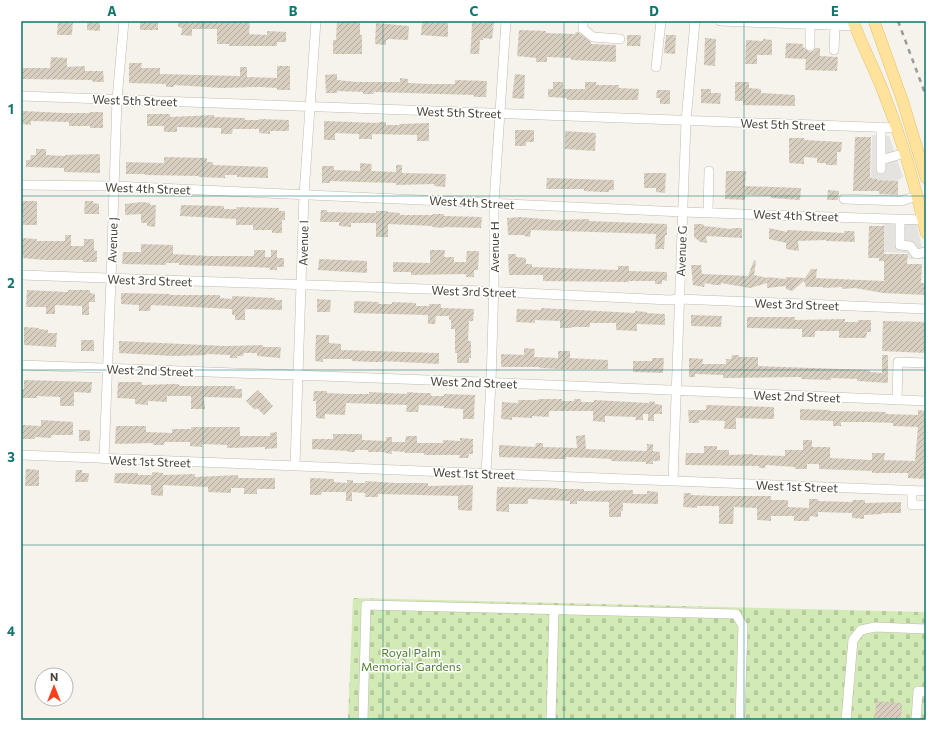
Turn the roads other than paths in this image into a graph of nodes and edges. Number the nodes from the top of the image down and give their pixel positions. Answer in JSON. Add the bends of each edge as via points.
{"nodes":[{"id":1,"x":124,"y":21,"type":"edge"},
{"id":2,"x":316,"y":21,"type":"edge"},
{"id":3,"x":506,"y":21,"type":"edge"},
{"id":4,"x":583,"y":21,"type":"edge"},
{"id":5,"x":661,"y":21,"type":"edge"},
{"id":6,"x":695,"y":21,"type":"edge"},
{"id":7,"x":720,"y":21,"type":"edge"},
{"id":8,"x":874,"y":21,"type":"edge"},
{"id":9,"x":854,"y":23,"type":"edge"},
{"id":10,"x":810,"y":25,"type":"junction"},
{"id":11,"x":835,"y":26,"type":"junction"},
{"id":12,"x":620,"y":39,"type":"dead end"},
{"id":13,"x":810,"y":46,"type":"dead end"},
{"id":14,"x":834,"y":50,"type":"dead end"},
{"id":15,"x":656,"y":67,"type":"dead end"},
{"id":16,"x":21,"y":96,"type":"edge"},
{"id":17,"x":117,"y":99,"type":"junction"},
{"id":18,"x":309,"y":106,"type":"junction"},
{"id":19,"x":499,"y":113,"type":"junction"},
{"id":20,"x":686,"y":121,"type":"junction"},
{"id":21,"x":881,"y":127,"type":"junction"},
{"id":22,"x":897,"y":128,"type":"junction"},
{"id":23,"x":905,"y":153,"type":"junction"},
{"id":24,"x":709,"y":171,"type":"dead end"},
{"id":25,"x":926,"y":178,"type":"edge"},
{"id":26,"x":21,"y":184,"type":"edge"},
{"id":27,"x":114,"y":186,"type":"junction"},
{"id":28,"x":304,"y":194,"type":"junction"},
{"id":29,"x":917,"y":196,"type":"junction"},
{"id":30,"x":494,"y":204,"type":"junction"},
{"id":31,"x":683,"y":212,"type":"junction"},
{"id":32,"x":708,"y":212,"type":"junction"},
{"id":33,"x":852,"y":217,"type":"junction"},
{"id":34,"x":900,"y":219,"type":"junction"},
{"id":35,"x":923,"y":220,"type":"junction"},
{"id":36,"x":926,"y":233,"type":"edge"},
{"id":37,"x":926,"y":252,"type":"edge"},
{"id":38,"x":21,"y":275,"type":"edge"},
{"id":39,"x":111,"y":279,"type":"junction"},
{"id":40,"x":301,"y":285,"type":"junction"},
{"id":41,"x":493,"y":292,"type":"junction"},
{"id":42,"x":679,"y":299,"type":"junction"},
{"id":43,"x":926,"y":308,"type":"edge"},
{"id":44,"x":926,"y":363,"type":"edge"},
{"id":45,"x":21,"y":365,"type":"edge"},
{"id":46,"x":107,"y":368,"type":"junction"},
{"id":47,"x":298,"y":376,"type":"junction"},
{"id":48,"x":491,"y":382,"type":"junction"},
{"id":49,"x":676,"y":391,"type":"junction"},
{"id":50,"x":897,"y":400,"type":"junction"},
{"id":51,"x":926,"y":401,"type":"edge"},
{"id":52,"x":21,"y":455,"type":"edge"},
{"id":53,"x":104,"y":459,"type":"junction"},
{"id":54,"x":295,"y":466,"type":"junction"},
{"id":55,"x":486,"y":473,"type":"junction"},
{"id":56,"x":673,"y":480,"type":"junction"},
{"id":57,"x":912,"y":490,"type":"junction"},
{"id":58,"x":926,"y":491,"type":"edge"},
{"id":59,"x":926,"y":505,"type":"edge"},
{"id":60,"x":554,"y":610,"type":"junction"},
{"id":61,"x":926,"y":629,"type":"edge"},
{"id":62,"x":926,"y":692,"type":"edge"},
{"id":63,"x":363,"y":720,"type":"edge"},
{"id":64,"x":551,"y":720,"type":"edge"},
{"id":65,"x":740,"y":720,"type":"edge"},
{"id":66,"x":846,"y":720,"type":"edge"},
{"id":67,"x":916,"y":720,"type":"edge"}],
"edges":[{"from":1,"to":17,"type":"street","name":"Avenue J"},
{"from":2,"to":18,"type":"street","name":"Avenue I"},
{"from":3,"to":19,"type":"street","name":"Avenue H"},
{"from":4,"to":12,"type":"street","via":[[583,29],[594,37]]},
{"from":5,"to":15,"type":"street"},
{"from":6,"to":20,"type":"street","name":"Avenue G"},
{"from":7,"to":10,"type":"street"},
{"from":8,"to":25,"type":"main road"},
{"from":9,"to":11,"type":"street"},
{"from":9,"to":22,"type":"main road"},
{"from":10,"to":11,"type":"street"},
{"from":10,"to":13,"type":"street"},
{"from":11,"to":14,"type":"street"},
{"from":16,"to":17,"type":"street","name":"West 5th Street"},
{"from":17,"to":18,"type":"street","name":"West 5th Street"},
{"from":17,"to":27,"type":"street","name":"Avenue J"},
{"from":18,"to":19,"type":"street","name":"West 5th Street"},
{"from":18,"to":28,"type":"street","name":"Avenue I"},
{"from":19,"to":20,"type":"street","name":"West 5th Street"},
{"from":19,"to":30,"type":"street","name":"Avenue H"},
{"from":20,"to":21,"type":"street","name":"West 5th Street"},
{"from":20,"to":31,"type":"street","name":"Avenue G"},
{"from":21,"to":22,"type":"street","name":"West 5th Street"},
{"from":21,"to":23,"type":"street","via":[[881,164]]},
{"from":22,"to":23,"type":"main road"},
{"from":23,"to":29,"type":"main road"},
{"from":24,"to":32,"type":"street"},
{"from":26,"to":27,"type":"street","name":"West 4th Street"},
{"from":27,"to":28,"type":"street","name":"West 4th Street"},
{"from":27,"to":39,"type":"street","name":"Avenue J"},
{"from":28,"to":30,"type":"street","name":"West 4th Street"},
{"from":28,"to":40,"type":"street","name":"Avenue I"},
{"from":29,"to":33,"type":"street","via":[[901,201],[848,199]]},
{"from":29,"to":35,"type":"main road"},
{"from":30,"to":31,"type":"street","name":"West 4th Street"},
{"from":30,"to":41,"type":"street","name":"Avenue H"},
{"from":31,"to":32,"type":"street","name":"West 4th Street"},
{"from":31,"to":42,"type":"street","name":"Avenue G"},
{"from":32,"to":33,"type":"street","name":"West 4th Street"},
{"from":33,"to":34,"type":"street","name":"West 4th Street"},
{"from":34,"to":35,"type":"street","name":"West 4th Street"},
{"from":34,"to":37,"type":"street","via":[[900,245],[910,246],[916,254]]},
{"from":35,"to":36,"type":"main road"},
{"from":38,"to":39,"type":"street","name":"West 3rd Street"},
{"from":39,"to":40,"type":"street","name":"West 3rd Street"},
{"from":39,"to":46,"type":"street","name":"Avenue J"},
{"from":40,"to":41,"type":"street","name":"West 3rd Street"},
{"from":40,"to":47,"type":"street","name":"Avenue I"},
{"from":41,"to":42,"type":"street","name":"West 3rd Street"},
{"from":41,"to":48,"type":"street","name":"Avenue H"},
{"from":42,"to":43,"type":"street","name":"West 3rd Street"},
{"from":42,"to":49,"type":"street","name":"Avenue G"},
{"from":44,"to":50,"type":"street","via":[[898,362]]},
{"from":45,"to":46,"type":"street","name":"West 2nd Street"},
{"from":46,"to":47,"type":"street","name":"West 2nd Street"},
{"from":46,"to":53,"type":"street","name":"Avenue J"},
{"from":47,"to":48,"type":"street","name":"West 2nd Street"},
{"from":47,"to":54,"type":"street","name":"Avenue I"},
{"from":48,"to":49,"type":"street","name":"West 2nd Street"},
{"from":48,"to":55,"type":"street","name":"Avenue H"},
{"from":49,"to":50,"type":"street","name":"West 2nd Street"},
{"from":49,"to":56,"type":"street","name":"Avenue G"},
{"from":50,"to":51,"type":"street","name":"West 2nd Street"},
{"from":52,"to":53,"type":"street","name":"West 1st Street"},
{"from":53,"to":54,"type":"street","name":"West 1st Street"},
{"from":54,"to":55,"type":"street","name":"West 1st Street"},
{"from":55,"to":56,"type":"street","name":"West 1st Street"},
{"from":56,"to":57,"type":"street","name":"West 1st Street"},
{"from":57,"to":58,"type":"street","name":"West 1st Street"},
{"from":57,"to":59,"type":"street","via":[[912,505]]},
{"from":60,"to":63,"type":"street","via":[[366,606]]},
{"from":60,"to":64,"type":"street"},
{"from":60,"to":65,"type":"street","via":[[736,614],[743,626]]},
{"from":61,"to":66,"type":"street","via":[[875,627],[861,630],[853,640]]},
{"from":62,"to":67,"type":"street","via":[[918,691]]}]}
